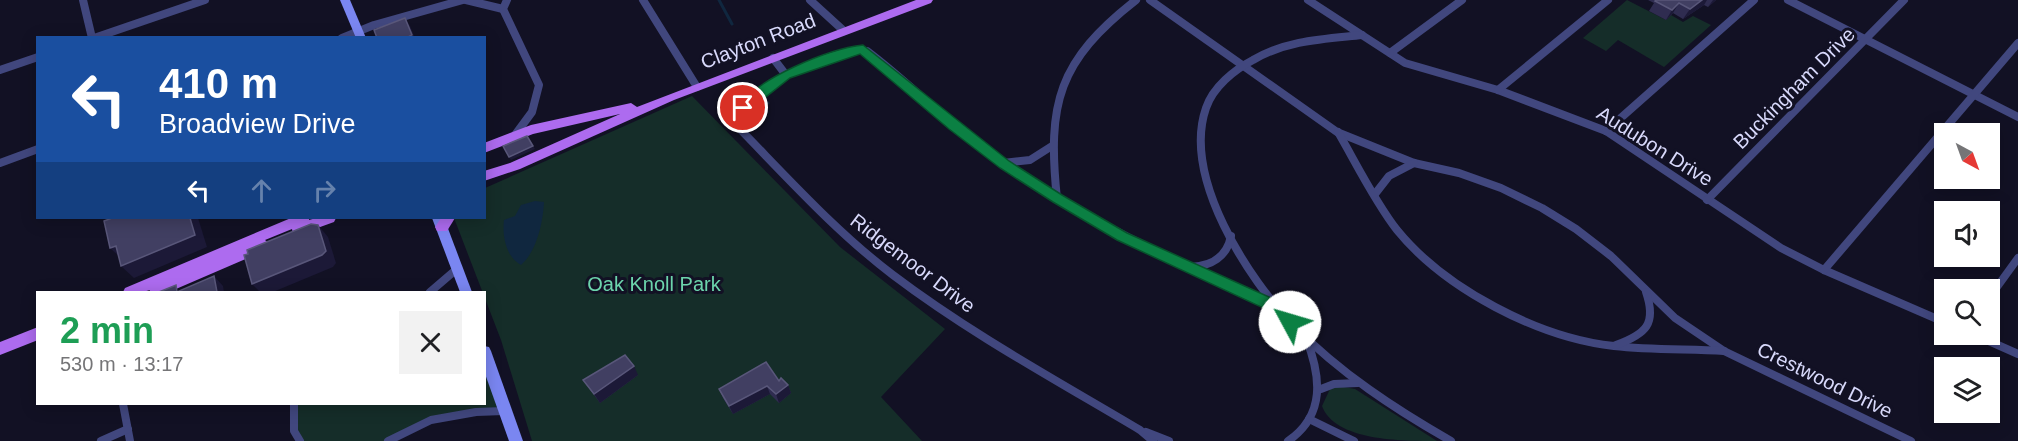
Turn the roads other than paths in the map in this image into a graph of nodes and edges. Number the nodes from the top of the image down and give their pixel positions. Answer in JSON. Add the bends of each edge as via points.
{"nodes":[{"id":1,"x":83,"y":0,"type":"edge"},
{"id":2,"x":205,"y":0,"type":"edge"},
{"id":3,"x":345,"y":0,"type":"edge"},
{"id":4,"x":464,"y":0,"type":"edge"},
{"id":5,"x":507,"y":0,"type":"edge"},
{"id":6,"x":643,"y":0,"type":"edge"},
{"id":7,"x":810,"y":0,"type":"edge"},
{"id":8,"x":927,"y":0,"type":"edge"},
{"id":9,"x":1136,"y":0,"type":"edge"},
{"id":10,"x":1150,"y":0,"type":"edge"},
{"id":11,"x":1462,"y":0,"type":"edge"},
{"id":12,"x":1608,"y":0,"type":"edge"},
{"id":13,"x":1754,"y":0,"type":"edge"},
{"id":14,"x":1788,"y":0,"type":"edge"},
{"id":15,"x":1904,"y":0,"type":"edge"},
{"id":16,"x":1313,"y":1,"type":"edge"},
{"id":17,"x":503,"y":9,"type":"junction"},
{"id":18,"x":844,"y":31,"type":"junction"},
{"id":19,"x":359,"y":34,"type":"edge"},
{"id":20,"x":1362,"y":34,"type":"junction"},
{"id":21,"x":92,"y":36,"type":"edge"},
{"id":22,"x":99,"y":36,"type":"edge"},
{"id":23,"x":1866,"y":39,"type":"junction"},
{"id":24,"x":2018,"y":43,"type":"edge"},
{"id":25,"x":1390,"y":53,"type":"junction"},
{"id":26,"x":36,"y":58,"type":"edge"},
{"id":27,"x":773,"y":58,"type":"junction"},
{"id":28,"x":1245,"y":65,"type":"junction"},
{"id":29,"x":0,"y":70,"type":"edge"},
{"id":30,"x":786,"y":75,"type":"junction"},
{"id":31,"x":697,"y":87,"type":"junction"},
{"id":32,"x":1498,"y":90,"type":"junction"},
{"id":33,"x":1973,"y":94,"type":"junction"},
{"id":34,"x":670,"y":97,"type":"junction"},
{"id":35,"x":2018,"y":117,"type":"edge"},
{"id":36,"x":1606,"y":131,"type":"junction"},
{"id":37,"x":1337,"y":132,"type":"junction"},
{"id":38,"x":515,"y":135,"type":"junction"},
{"id":39,"x":1052,"y":146,"type":"junction"},
{"id":40,"x":486,"y":147,"type":"edge"},
{"id":41,"x":36,"y":150,"type":"edge"},
{"id":42,"x":1002,"y":162,"type":"junction"},
{"id":43,"x":0,"y":163,"type":"edge"},
{"id":44,"x":1414,"y":163,"type":"junction"},
{"id":45,"x":498,"y":172,"type":"junction"},
{"id":46,"x":486,"y":175,"type":"edge"},
{"id":47,"x":486,"y":181,"type":"edge"},
{"id":48,"x":1375,"y":194,"type":"junction"},
{"id":49,"x":1058,"y":199,"type":"junction"},
{"id":50,"x":1707,"y":200,"type":"junction"},
{"id":51,"x":301,"y":219,"type":"edge"},
{"id":52,"x":327,"y":219,"type":"edge"},
{"id":53,"x":443,"y":221,"type":"edge"},
{"id":54,"x":1231,"y":236,"type":"junction"},
{"id":55,"x":2018,"y":258,"type":"edge"},
{"id":56,"x":1188,"y":267,"type":"junction"},
{"id":57,"x":458,"y":268,"type":"junction"},
{"id":58,"x":1824,"y":270,"type":"junction"},
{"id":59,"x":2000,"y":283,"type":"edge"},
{"id":60,"x":1644,"y":288,"type":"junction"},
{"id":61,"x":132,"y":291,"type":"edge"},
{"id":62,"x":158,"y":291,"type":"edge"},
{"id":63,"x":431,"y":291,"type":"edge"},
{"id":64,"x":466,"y":291,"type":"edge"},
{"id":65,"x":1275,"y":307,"type":"junction"},
{"id":66,"x":1934,"y":318,"type":"edge"},
{"id":67,"x":36,"y":334,"type":"edge"},
{"id":68,"x":1305,"y":337,"type":"junction"},
{"id":69,"x":1998,"y":345,"type":"edge"},
{"id":70,"x":1613,"y":346,"type":"junction"},
{"id":71,"x":0,"y":348,"type":"edge"},
{"id":72,"x":1724,"y":351,"type":"junction"},
{"id":73,"x":2018,"y":354,"type":"edge"},
{"id":74,"x":486,"y":357,"type":"edge"},
{"id":75,"x":1359,"y":383,"type":"junction"},
{"id":76,"x":1321,"y":388,"type":"junction"},
{"id":77,"x":123,"y":405,"type":"edge"},
{"id":78,"x":294,"y":405,"type":"edge"},
{"id":79,"x":504,"y":411,"type":"junction"},
{"id":80,"x":1309,"y":419,"type":"junction"},
{"id":81,"x":128,"y":429,"type":"junction"},
{"id":82,"x":1140,"y":430,"type":"junction"},
{"id":83,"x":101,"y":441,"type":"edge"},
{"id":84,"x":130,"y":441,"type":"edge"},
{"id":85,"x":300,"y":441,"type":"edge"},
{"id":86,"x":388,"y":441,"type":"edge"},
{"id":87,"x":516,"y":441,"type":"edge"},
{"id":88,"x":1153,"y":441,"type":"edge"},
{"id":89,"x":1169,"y":441,"type":"edge"},
{"id":90,"x":1288,"y":441,"type":"edge"},
{"id":91,"x":1354,"y":441,"type":"edge"},
{"id":92,"x":1451,"y":441,"type":"edge"},
{"id":93,"x":1911,"y":441,"type":"edge"}],
"edges":[{"from":1,"to":21,"type":"street"},
{"from":2,"to":22,"type":"street"},
{"from":3,"to":19,"type":"main road"},
{"from":4,"to":17,"type":"street"},
{"from":4,"to":19,"type":"street"},
{"from":5,"to":17,"type":"street"},
{"from":6,"to":31,"type":"street"},
{"from":7,"to":18,"type":"street"},
{"from":8,"to":18,"type":"main road","name":"Clayton Road"},
{"from":9,"to":39,"type":"street","via":[[1088,40],[1070,69],[1054,116]]},
{"from":10,"to":28,"type":"street","name":"Crestwood Drive"},
{"from":11,"to":25,"type":"street"},
{"from":12,"to":32,"type":"street"},
{"from":13,"to":36,"type":"street"},
{"from":14,"to":23,"type":"street"},
{"from":15,"to":23,"type":"street","name":"Buckingham Drive"},
{"from":16,"to":20,"type":"street","name":"Audubon Drive"},
{"from":17,"to":38,"type":"street","via":[[539,85],[532,112]]},
{"from":18,"to":27,"type":"main road","name":"Clayton Road"},
{"from":20,"to":25,"type":"street","name":"Audubon Drive"},
{"from":20,"to":28,"type":"street","via":[[1292,44]]},
{"from":23,"to":33,"type":"street"},
{"from":23,"to":50,"type":"street","name":"Buckingham Drive"},
{"from":24,"to":33,"type":"street"},
{"from":25,"to":32,"type":"street","name":"Audubon Drive","via":[[1413,66]]},
{"from":26,"to":29,"type":"street"},
{"from":27,"to":30,"type":"street"},
{"from":27,"to":31,"type":"main road","name":"Clayton Road"},
{"from":28,"to":37,"type":"street","name":"Crestwood Drive"},
{"from":28,"to":54,"type":"street","via":[[1214,94],[1202,120],[1208,180]]},
{"from":30,"to":42,"type":"street","via":[[850,51],[867,51]]},
{"from":30,"to":82,"type":"street","name":"Ridgemoor Drive","via":[[743,108],[735,123],[812,203],[892,274],[961,324]]},
{"from":31,"to":34,"type":"main road","name":"Clayton Road"},
{"from":32,"to":36,"type":"street","name":"Audubon Drive"},
{"from":33,"to":35,"type":"street"},
{"from":33,"to":58,"type":"street"},
{"from":34,"to":38,"type":"main road","name":"Clayton Road"},
{"from":34,"to":45,"type":"main road","name":"Clayton Road"},
{"from":36,"to":50,"type":"street","name":"Audubon Drive"},
{"from":37,"to":44,"type":"street","name":"Crestwood Drive"},
{"from":37,"to":48,"type":"street","name":"Crestwood Drive"},
{"from":38,"to":40,"type":"main road","name":"Clayton Road"},
{"from":39,"to":42,"type":"street","via":[[1028,161]]},
{"from":39,"to":49,"type":"street"},
{"from":41,"to":43,"type":"street"},
{"from":42,"to":49,"type":"street"},
{"from":44,"to":48,"type":"street","via":[[1389,176]]},
{"from":44,"to":60,"type":"street","name":"Crestwood Drive","via":[[1470,177],[1542,208],[1611,256]]},
{"from":45,"to":46,"type":"main road","name":"Clayton Road"},
{"from":45,"to":47,"type":"main road"},
{"from":48,"to":70,"type":"street","name":"Crestwood Drive","via":[[1396,229],[1455,282],[1511,315]]},
{"from":49,"to":56,"type":"street","via":[[1122,236]]},
{"from":50,"to":58,"type":"street","name":"Audubon Drive","via":[[1781,248]]},
{"from":51,"to":61,"type":"main road"},
{"from":52,"to":62,"type":"main road"},
{"from":53,"to":57,"type":"main road"},
{"from":54,"to":56,"type":"street","via":[[1229,248],[1220,258],[1207,265]]},
{"from":54,"to":65,"type":"street"},
{"from":55,"to":59,"type":"street"},
{"from":56,"to":65,"type":"street"},
{"from":57,"to":63,"type":"street"},
{"from":57,"to":64,"type":"main road"},
{"from":58,"to":66,"type":"street","name":"Audubon Drive"},
{"from":60,"to":70,"type":"street","via":[[1652,308],[1651,322],[1642,334]]},
{"from":60,"to":72,"type":"street","name":"Crestwood Drive","via":[[1675,318]]},
{"from":65,"to":68,"type":"street"},
{"from":67,"to":71,"type":"main road"},
{"from":68,"to":75,"type":"street"},
{"from":68,"to":76,"type":"street","via":[[1317,365]]},
{"from":69,"to":73,"type":"street"},
{"from":70,"to":72,"type":"street","name":"Crestwood Drive"},
{"from":72,"to":93,"type":"street","name":"Crestwood Drive"},
{"from":74,"to":79,"type":"main road"},
{"from":75,"to":76,"type":"street"},
{"from":75,"to":92,"type":"street"},
{"from":76,"to":80,"type":"street"},
{"from":77,"to":81,"type":"street"},
{"from":78,"to":85,"type":"street","via":[[294,431]]},
{"from":79,"to":86,"type":"street","via":[[431,420]]},
{"from":79,"to":87,"type":"main road"},
{"from":80,"to":90,"type":"street"},
{"from":80,"to":91,"type":"street"},
{"from":81,"to":83,"type":"street"},
{"from":81,"to":84,"type":"street"},
{"from":82,"to":88,"type":"street","name":"Ridgemoor Drive"},
{"from":82,"to":89,"type":"street"}]}
